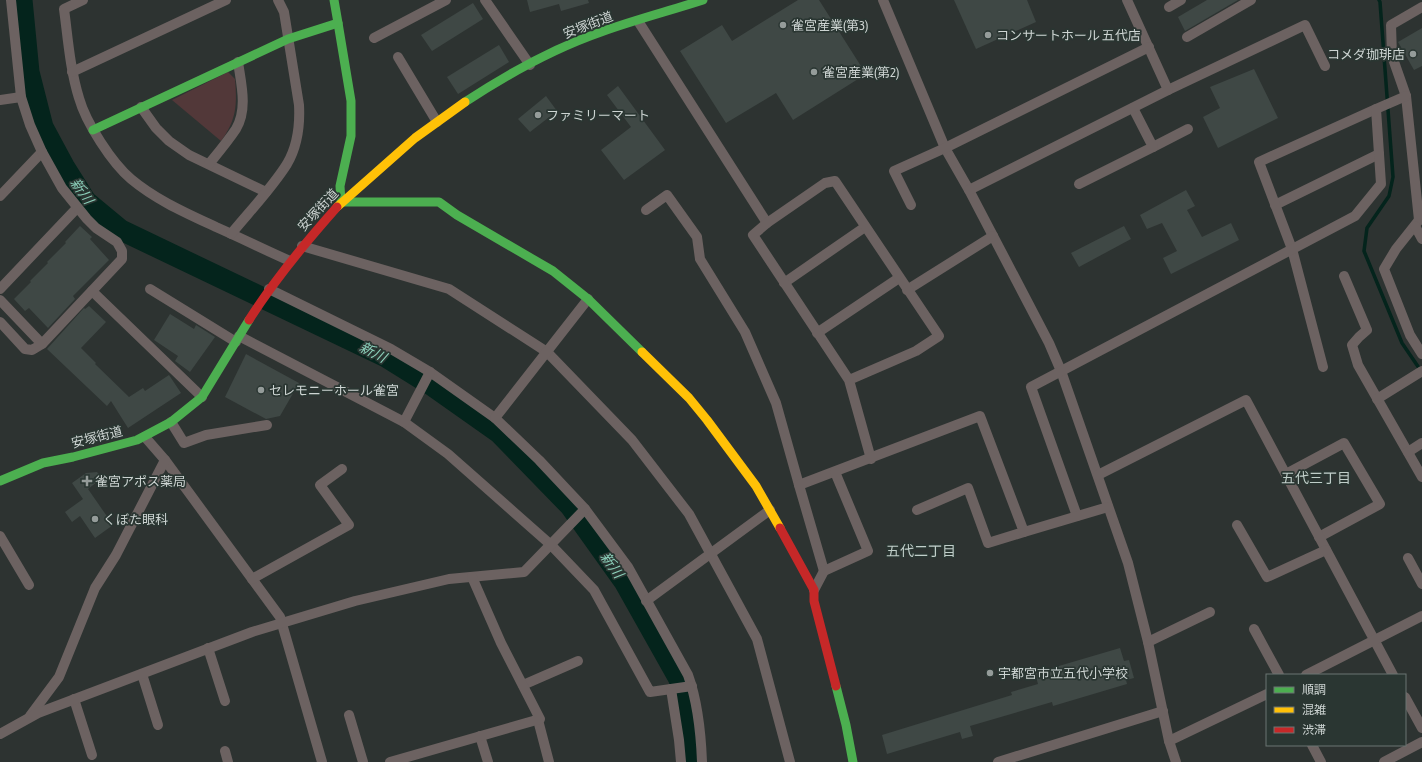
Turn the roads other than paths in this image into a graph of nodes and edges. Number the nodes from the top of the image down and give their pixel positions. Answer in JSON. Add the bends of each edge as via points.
{"nodes":[{"id":1,"x":11,"y":0,"type":"edge"},
{"id":2,"x":83,"y":0,"type":"edge"},
{"id":3,"x":226,"y":0,"type":"edge"},
{"id":4,"x":278,"y":0,"type":"edge"},
{"id":5,"x":334,"y":0,"type":"edge"},
{"id":6,"x":446,"y":0,"type":"edge"},
{"id":7,"x":485,"y":0,"type":"edge"},
{"id":8,"x":703,"y":0,"type":"edge"},
{"id":9,"x":883,"y":0,"type":"edge"},
{"id":10,"x":1127,"y":0,"type":"edge"},
{"id":11,"x":1181,"y":0,"type":"edge"},
{"id":12,"x":1251,"y":0,"type":"edge"},
{"id":13,"x":1169,"y":7,"type":"dead end"},
{"id":14,"x":1422,"y":7,"type":"edge"},
{"id":15,"x":638,"y":21,"type":"junction"},
{"id":16,"x":338,"y":23,"type":"junction"},
{"id":17,"x":1187,"y":37,"type":"dead end"},
{"id":18,"x":374,"y":38,"type":"dead end"},
{"id":19,"x":288,"y":39,"type":"junction"},
{"id":20,"x":1149,"y":47,"type":"junction"},
{"id":21,"x":398,"y":57,"type":"dead end"},
{"id":22,"x":238,"y":62,"type":"junction"},
{"id":23,"x":530,"y":65,"type":"junction"},
{"id":24,"x":1325,"y":66,"type":"dead end"},
{"id":25,"x":72,"y":72,"type":"junction"},
{"id":26,"x":1168,"y":90,"type":"junction"},
{"id":27,"x":1406,"y":96,"type":"junction"},
{"id":28,"x":21,"y":97,"type":"junction"},
{"id":29,"x":0,"y":100,"type":"edge"},
{"id":30,"x":141,"y":107,"type":"junction"},
{"id":31,"x":1133,"y":108,"type":"junction"},
{"id":32,"x":1376,"y":109,"type":"junction"},
{"id":33,"x":437,"y":122,"type":"junction"},
{"id":34,"x":1188,"y":129,"type":"dead end"},
{"id":35,"x":93,"y":130,"type":"junction"},
{"id":36,"x":1153,"y":147,"type":"junction"},
{"id":37,"x":945,"y":148,"type":"junction"},
{"id":38,"x":42,"y":152,"type":"junction"},
{"id":39,"x":1379,"y":154,"type":"junction"},
{"id":40,"x":209,"y":164,"type":"junction"},
{"id":41,"x":1079,"y":184,"type":"dead end"},
{"id":42,"x":969,"y":190,"type":"junction"},
{"id":43,"x":266,"y":192,"type":"junction"},
{"id":44,"x":0,"y":196,"type":"edge"},
{"id":45,"x":341,"y":202,"type":"junction"},
{"id":46,"x":911,"y":205,"type":"dead end"},
{"id":47,"x":1275,"y":205,"type":"junction"},
{"id":48,"x":77,"y":208,"type":"junction"},
{"id":49,"x":646,"y":210,"type":"dead end"},
{"id":50,"x":1419,"y":222,"type":"edge"},
{"id":51,"x":767,"y":223,"type":"junction"},
{"id":52,"x":865,"y":227,"type":"junction"},
{"id":53,"x":231,"y":234,"type":"junction"},
{"id":54,"x":993,"y":236,"type":"junction"},
{"id":55,"x":1422,"y":239,"type":"edge"},
{"id":56,"x":302,"y":246,"type":"junction"},
{"id":57,"x":1292,"y":249,"type":"junction"},
{"id":58,"x":290,"y":261,"type":"junction"},
{"id":59,"x":1344,"y":276,"type":"dead end"},
{"id":60,"x":899,"y":278,"type":"junction"},
{"id":61,"x":784,"y":283,"type":"junction"},
{"id":62,"x":0,"y":289,"type":"edge"},
{"id":63,"x":150,"y":289,"type":"dead end"},
{"id":64,"x":92,"y":290,"type":"junction"},
{"id":65,"x":907,"y":290,"type":"junction"},
{"id":66,"x":268,"y":292,"type":"junction"},
{"id":67,"x":588,"y":299,"type":"junction"},
{"id":68,"x":0,"y":300,"type":"edge"},
{"id":69,"x":0,"y":322,"type":"edge"},
{"id":70,"x":817,"y":333,"type":"junction"},
{"id":71,"x":237,"y":339,"type":"junction"},
{"id":72,"x":42,"y":344,"type":"junction"},
{"id":73,"x":547,"y":352,"type":"junction"},
{"id":74,"x":1422,"y":354,"type":"edge"},
{"id":75,"x":1323,"y":367,"type":"dead end"},
{"id":76,"x":1061,"y":371,"type":"junction"},
{"id":77,"x":1422,"y":371,"type":"edge"},
{"id":78,"x":428,"y":374,"type":"junction"},
{"id":79,"x":848,"y":380,"type":"junction"},
{"id":80,"x":202,"y":397,"type":"junction"},
{"id":81,"x":1377,"y":398,"type":"junction"},
{"id":82,"x":495,"y":418,"type":"junction"},
{"id":83,"x":172,"y":422,"type":"junction"},
{"id":84,"x":404,"y":422,"type":"junction"},
{"id":85,"x":267,"y":424,"type":"dead end"},
{"id":86,"x":145,"y":437,"type":"junction"},
{"id":87,"x":1422,"y":443,"type":"edge"},
{"id":88,"x":1408,"y":452,"type":"junction"},
{"id":89,"x":871,"y":459,"type":"junction"},
{"id":90,"x":165,"y":460,"type":"junction"},
{"id":91,"x":342,"y":469,"type":"dead end"},
{"id":92,"x":835,"y":472,"type":"junction"},
{"id":93,"x":1286,"y":474,"type":"junction"},
{"id":94,"x":1098,"y":475,"type":"junction"},
{"id":95,"x":1422,"y":477,"type":"edge"},
{"id":96,"x":0,"y":481,"type":"edge"},
{"id":97,"x":800,"y":485,"type":"junction"},
{"id":98,"x":1108,"y":507,"type":"junction"},
{"id":99,"x":770,"y":510,"type":"junction"},
{"id":100,"x":917,"y":510,"type":"dead end"},
{"id":101,"x":582,"y":512,"type":"junction"},
{"id":102,"x":1077,"y":516,"type":"junction"},
{"id":103,"x":1237,"y":525,"type":"dead end"},
{"id":104,"x":1024,"y":532,"type":"junction"},
{"id":105,"x":0,"y":536,"type":"edge"},
{"id":106,"x":1319,"y":537,"type":"junction"},
{"id":107,"x":551,"y":545,"type":"junction"},
{"id":108,"x":1326,"y":550,"type":"junction"},
{"id":109,"x":710,"y":554,"type":"junction"},
{"id":110,"x":1408,"y":558,"type":"dead end"},
{"id":111,"x":824,"y":571,"type":"junction"},
{"id":112,"x":472,"y":577,"type":"junction"},
{"id":113,"x":252,"y":579,"type":"junction"},
{"id":114,"x":1422,"y":584,"type":"edge"},
{"id":115,"x":29,"y":585,"type":"dead end"},
{"id":116,"x":814,"y":590,"type":"junction"},
{"id":117,"x":646,"y":600,"type":"junction"},
{"id":118,"x":1210,"y":612,"type":"dead end"},
{"id":119,"x":1422,"y":616,"type":"edge"},
{"id":120,"x":282,"y":622,"type":"junction"},
{"id":121,"x":1254,"y":629,"type":"dead end"},
{"id":122,"x":1375,"y":641,"type":"junction"},
{"id":123,"x":1148,"y":642,"type":"junction"},
{"id":124,"x":208,"y":648,"type":"junction"},
{"id":125,"x":578,"y":661,"type":"dead end"},
{"id":126,"x":142,"y":674,"type":"junction"},
{"id":127,"x":1278,"y":674,"type":"edge"},
{"id":128,"x":1308,"y":674,"type":"edge"},
{"id":129,"x":1392,"y":674,"type":"edge"},
{"id":130,"x":523,"y":685,"type":"junction"},
{"id":131,"x":681,"y":687,"type":"junction"},
{"id":132,"x":1266,"y":694,"type":"edge"},
{"id":133,"x":74,"y":699,"type":"junction"},
{"id":134,"x":1406,"y":699,"type":"edge"},
{"id":135,"x":225,"y":701,"type":"dead end"},
{"id":136,"x":1162,"y":711,"type":"junction"},
{"id":137,"x":349,"y":714,"type":"dead end"},
{"id":138,"x":29,"y":717,"type":"junction"},
{"id":139,"x":538,"y":720,"type":"junction"},
{"id":140,"x":158,"y":725,"type":"dead end"},
{"id":141,"x":1422,"y":728,"type":"edge"},
{"id":142,"x":0,"y":734,"type":"edge"},
{"id":143,"x":480,"y":736,"type":"junction"},
{"id":144,"x":1169,"y":741,"type":"junction"},
{"id":145,"x":1422,"y":742,"type":"edge"},
{"id":146,"x":1313,"y":746,"type":"edge"},
{"id":147,"x":224,"y":751,"type":"dead end"},
{"id":148,"x":92,"y":755,"type":"dead end"},
{"id":149,"x":420,"y":758,"type":"edge"},
{"id":150,"x":228,"y":762,"type":"edge"},
{"id":151,"x":322,"y":762,"type":"edge"},
{"id":152,"x":363,"y":762,"type":"edge"},
{"id":153,"x":390,"y":762,"type":"edge"},
{"id":154,"x":488,"y":762,"type":"edge"},
{"id":155,"x":549,"y":762,"type":"edge"},
{"id":156,"x":681,"y":762,"type":"edge"},
{"id":157,"x":702,"y":762,"type":"edge"},
{"id":158,"x":790,"y":762,"type":"edge"},
{"id":159,"x":853,"y":762,"type":"edge"},
{"id":160,"x":998,"y":762,"type":"edge"},
{"id":161,"x":1176,"y":762,"type":"edge"},
{"id":162,"x":1321,"y":762,"type":"edge"},
{"id":163,"x":1384,"y":762,"type":"edge"}],
"edges":[{"from":1,"to":28,"type":"street"},
{"from":2,"to":25,"type":"street","via":[[64,9]]},
{"from":3,"to":25,"type":"street"},
{"from":4,"to":19,"type":"street","via":[[284,12]]},
{"from":5,"to":16,"type":"street"},
{"from":6,"to":18,"type":"street"},
{"from":7,"to":23,"type":"street"},
{"from":8,"to":15,"type":"street","name":"安塚街道"},
{"from":9,"to":37,"type":"street"},
{"from":10,"to":20,"type":"street"},
{"from":11,"to":13,"type":"street"},
{"from":12,"to":17,"type":"street"},
{"from":14,"to":27,"type":"street","via":[[1391,25],[1392,56]]},
{"from":15,"to":23,"type":"street","name":"安塚街道","via":[[600,32]]},
{"from":15,"to":51,"type":"street"},
{"from":16,"to":19,"type":"street"},
{"from":16,"to":45,"type":"street","via":[[351,101],[351,136],[340,186]]},
{"from":19,"to":22,"type":"street"},
{"from":19,"to":43,"type":"street","via":[[300,117],[294,148],[287,163]]},
{"from":20,"to":26,"type":"street"},
{"from":20,"to":37,"type":"street"},
{"from":21,"to":33,"type":"street"},
{"from":22,"to":30,"type":"street"},
{"from":22,"to":40,"type":"street","via":[[243,95],[242,112],[237,128]]},
{"from":23,"to":33,"type":"street","name":"安塚街道","via":[[493,84]]},
{"from":24,"to":26,"type":"street","via":[[1305,25]]},
{"from":25,"to":35,"type":"street","via":[[79,100]]},
{"from":26,"to":31,"type":"street"},
{"from":27,"to":32,"type":"street"},
{"from":27,"to":50,"type":"street"},
{"from":28,"to":29,"type":"street"},
{"from":28,"to":38,"type":"street"},
{"from":30,"to":35,"type":"street"},
{"from":30,"to":40,"type":"street","via":[[169,141],[189,155]]},
{"from":31,"to":36,"type":"street"},
{"from":31,"to":42,"type":"street"},
{"from":32,"to":39,"type":"street"},
{"from":32,"to":47,"type":"street","via":[[1259,162]]},
{"from":33,"to":45,"type":"street","name":"安塚街道","via":[[414,138]]},
{"from":34,"to":36,"type":"street"},
{"from":35,"to":53,"type":"street","via":[[120,167],[149,193]]},
{"from":36,"to":41,"type":"street"},
{"from":37,"to":42,"type":"street"},
{"from":37,"to":46,"type":"street","via":[[894,170]]},
{"from":38,"to":44,"type":"street"},
{"from":38,"to":48,"type":"street","via":[[62,188]]},
{"from":39,"to":47,"type":"street"},
{"from":39,"to":57,"type":"street","via":[[1381,184],[1355,216]]},
{"from":40,"to":43,"type":"street"},
{"from":42,"to":54,"type":"street"},
{"from":43,"to":53,"type":"street"},
{"from":45,"to":56,"type":"street","name":"安塚街道"},
{"from":45,"to":67,"type":"street","via":[[439,202],[552,271]]},
{"from":47,"to":57,"type":"street"},
{"from":48,"to":62,"type":"street"},
{"from":48,"to":64,"type":"street","via":[[96,228],[117,242],[122,251],[122,259]]},
{"from":49,"to":97,"type":"street","via":[[667,195],[697,237],[700,259],[745,332],[776,403]]},
{"from":50,"to":55,"type":"street"},
{"from":50,"to":74,"type":"street","via":[[1396,249],[1384,269],[1410,335]]},
{"from":51,"to":52,"type":"street","via":[[825,183],[835,181]]},
{"from":51,"to":61,"type":"street","via":[[753,235]]},
{"from":52,"to":60,"type":"street"},
{"from":52,"to":61,"type":"street"},
{"from":53,"to":58,"type":"street"},
{"from":54,"to":65,"type":"street"},
{"from":54,"to":76,"type":"street"},
{"from":56,"to":58,"type":"street","name":"安塚街道"},
{"from":56,"to":73,"type":"street","via":[[449,289]]},
{"from":57,"to":75,"type":"street"},
{"from":57,"to":76,"type":"street"},
{"from":58,"to":66,"type":"street","name":"安塚街道"},
{"from":59,"to":81,"type":"street","via":[[1367,330],[1352,345],[1358,365]]},
{"from":60,"to":65,"type":"street"},
{"from":60,"to":70,"type":"street"},
{"from":61,"to":70,"type":"street"},
{"from":63,"to":71,"type":"street"},
{"from":64,"to":72,"type":"street"},
{"from":64,"to":80,"type":"street"},
{"from":65,"to":79,"type":"street","via":[[939,336],[916,351]]},
{"from":66,"to":71,"type":"street","name":"安塚街道"},
{"from":66,"to":78,"type":"street","via":[[391,349]]},
{"from":67,"to":73,"type":"street"},
{"from":67,"to":99,"type":"street","via":[[689,398],[756,486]]},
{"from":68,"to":72,"type":"street"},
{"from":69,"to":72,"type":"street","via":[[25,349],[32,350]]},
{"from":70,"to":79,"type":"street"},
{"from":71,"to":80,"type":"street","name":"安塚街道"},
{"from":71,"to":84,"type":"street"},
{"from":73,"to":82,"type":"street"},
{"from":73,"to":109,"type":"street","via":[[640,449],[689,514]]},
{"from":76,"to":94,"type":"street"},
{"from":76,"to":102,"type":"street","via":[[1031,387]]},
{"from":77,"to":81,"type":"street"},
{"from":78,"to":82,"type":"street"},
{"from":78,"to":84,"type":"street"},
{"from":79,"to":89,"type":"street"},
{"from":80,"to":83,"type":"street","name":"安塚街道"},
{"from":81,"to":88,"type":"street"},
{"from":82,"to":101,"type":"street","via":[[538,460]]},
{"from":83,"to":85,"type":"street","via":[[184,443],[206,435]]},
{"from":83,"to":86,"type":"street","name":"安塚街道"},
{"from":84,"to":107,"type":"street","via":[[448,454]]},
{"from":86,"to":90,"type":"street"},
{"from":86,"to":96,"type":"street","name":"安塚街道","via":[[43,463]]},
{"from":87,"to":88,"type":"street"},
{"from":88,"to":95,"type":"street"},
{"from":89,"to":92,"type":"street"},
{"from":89,"to":104,"type":"street","via":[[980,416]]},
{"from":90,"to":113,"type":"street"},
{"from":90,"to":138,"type":"street","via":[[116,555],[95,588],[59,677]]},
{"from":91,"to":113,"type":"street","via":[[320,485],[349,525]]},
{"from":92,"to":97,"type":"street"},
{"from":92,"to":111,"type":"street","via":[[868,551]]},
{"from":93,"to":94,"type":"street","via":[[1246,400]]},
{"from":93,"to":106,"type":"street"},
{"from":93,"to":106,"type":"street","via":[[1344,443],[1380,504]]},
{"from":94,"to":98,"type":"street"},
{"from":97,"to":111,"type":"street"},
{"from":98,"to":102,"type":"street"},
{"from":98,"to":123,"type":"street","via":[[1128,563]]},
{"from":99,"to":109,"type":"street"},
{"from":99,"to":116,"type":"street"},
{"from":100,"to":104,"type":"street","via":[[968,488],[988,543]]},
{"from":101,"to":107,"type":"street"},
{"from":101,"to":117,"type":"street","via":[[628,568]]},
{"from":102,"to":104,"type":"street"},
{"from":103,"to":108,"type":"street","via":[[1267,577]]},
{"from":105,"to":115,"type":"street"},
{"from":106,"to":108,"type":"street"},
{"from":107,"to":112,"type":"street","via":[[524,572]]},
{"from":107,"to":131,"type":"street","via":[[594,590],[650,692]]},
{"from":108,"to":122,"type":"street"},
{"from":109,"to":117,"type":"street"},
{"from":109,"to":158,"type":"street","via":[[757,639]]},
{"from":110,"to":114,"type":"street"},
{"from":111,"to":116,"type":"street"},
{"from":112,"to":120,"type":"street","via":[[449,579],[400,590]]},
{"from":112,"to":130,"type":"street"},
{"from":113,"to":120,"type":"street"},
{"from":116,"to":159,"type":"street","via":[[814,601]]},
{"from":117,"to":131,"type":"street","via":[[688,675]]},
{"from":118,"to":123,"type":"street"},
{"from":119,"to":122,"type":"street"},
{"from":120,"to":124,"type":"street"},
{"from":120,"to":151,"type":"street"},
{"from":121,"to":127,"type":"street"},
{"from":122,"to":128,"type":"street"},
{"from":122,"to":129,"type":"street"},
{"from":123,"to":136,"type":"street"},
{"from":124,"to":126,"type":"street"},
{"from":124,"to":135,"type":"street"},
{"from":125,"to":130,"type":"street"},
{"from":126,"to":133,"type":"street"},
{"from":126,"to":140,"type":"street"},
{"from":130,"to":139,"type":"street","via":[[540,719]]},
{"from":131,"to":156,"type":"street"},
{"from":131,"to":157,"type":"street","via":[[701,746]]},
{"from":132,"to":144,"type":"street"},
{"from":133,"to":138,"type":"street"},
{"from":133,"to":148,"type":"street"},
{"from":134,"to":141,"type":"street"},
{"from":136,"to":144,"type":"street"},
{"from":136,"to":160,"type":"street"},
{"from":137,"to":152,"type":"street"},
{"from":138,"to":142,"type":"street"},
{"from":139,"to":143,"type":"street"},
{"from":139,"to":155,"type":"street"},
{"from":143,"to":149,"type":"street"},
{"from":143,"to":154,"type":"street"},
{"from":144,"to":161,"type":"street"},
{"from":145,"to":163,"type":"street"},
{"from":146,"to":162,"type":"street"},
{"from":147,"to":150,"type":"street"},
{"from":149,"to":153,"type":"street"}]}
